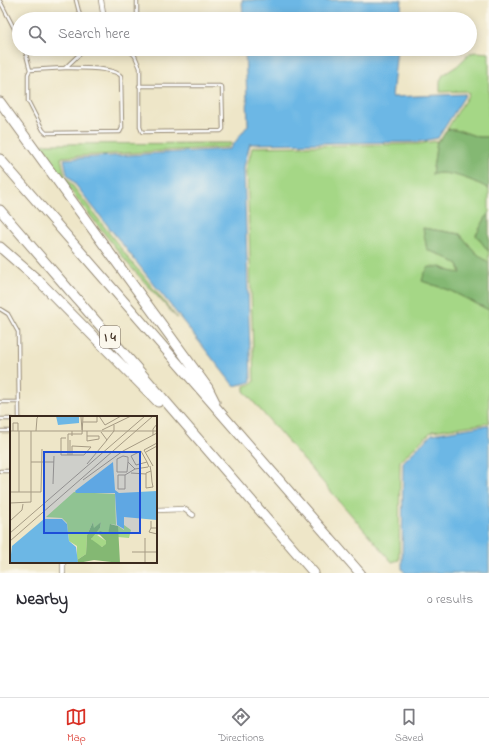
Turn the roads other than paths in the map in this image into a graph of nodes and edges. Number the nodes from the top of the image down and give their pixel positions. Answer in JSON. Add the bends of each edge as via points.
{"nodes":[{"id":1,"x":76,"y":0,"type":"edge"},
{"id":2,"x":101,"y":0,"type":"edge"},
{"id":3,"x":137,"y":0,"type":"edge"},
{"id":4,"x":0,"y":1,"type":"edge"},
{"id":5,"x":79,"y":12,"type":"edge"},
{"id":6,"x":103,"y":12,"type":"edge"},
{"id":7,"x":137,"y":12,"type":"edge"},
{"id":8,"x":12,"y":24,"type":"edge"},
{"id":9,"x":27,"y":56,"type":"edge"},
{"id":10,"x":78,"y":56,"type":"edge"},
{"id":11,"x":135,"y":56,"type":"edge"},
{"id":12,"x":66,"y":68,"type":"junction"},
{"id":13,"x":30,"y":70,"type":"junction"},
{"id":14,"x":139,"y":86,"type":"junction"},
{"id":15,"x":0,"y":102,"type":"edge"},
{"id":16,"x":0,"y":159,"type":"edge"},
{"id":17,"x":0,"y":210,"type":"edge"},
{"id":18,"x":0,"y":247,"type":"edge"},
{"id":19,"x":0,"y":309,"type":"edge"},
{"id":20,"x":0,"y":402,"type":"edge"},
{"id":21,"x":18,"y":402,"type":"junction"},
{"id":22,"x":220,"y":413,"type":"junction"},
{"id":23,"x":18,"y":416,"type":"edge"},
{"id":24,"x":220,"y":464,"type":"junction"},
{"id":25,"x":157,"y":510,"type":"edge"},
{"id":26,"x":193,"y":515,"type":"dead end"},
{"id":27,"x":314,"y":573,"type":"edge"},
{"id":28,"x":360,"y":573,"type":"edge"}],
"edges":[{"from":1,"to":5,"type":"lane"},
{"from":2,"to":6,"type":"street"},
{"from":3,"to":7,"type":"lane"},
{"from":4,"to":8,"type":"lane"},
{"from":9,"to":13,"type":"lane"},
{"from":10,"to":12,"type":"lane"},
{"from":11,"to":14,"type":"lane","via":[[140,68]]},
{"from":12,"to":13,"type":"lane"},
{"from":12,"to":13,"type":"lane","via":[[101,69],[122,76],[120,132],[46,133],[28,101]]},
{"from":14,"to":14,"type":"lane","via":[[222,87],[223,129],[142,132]]},
{"from":15,"to":22,"type":"highway","via":[[208,388]]},
{"from":16,"to":22,"type":"highway","number":"I 4"},
{"from":17,"to":24,"type":"highway","number":"I 4"},
{"from":18,"to":24,"type":"highway","via":[[84,325]]},
{"from":19,"to":21,"type":"lane","via":[[8,314],[18,332]]},
{"from":20,"to":21,"type":"lane"},
{"from":21,"to":23,"type":"lane"},
{"from":22,"to":28,"type":"highway","number":"I 4"},
{"from":24,"to":27,"type":"highway","number":"I 4"},
{"from":25,"to":26,"type":"street","via":[[184,509]]}]}
